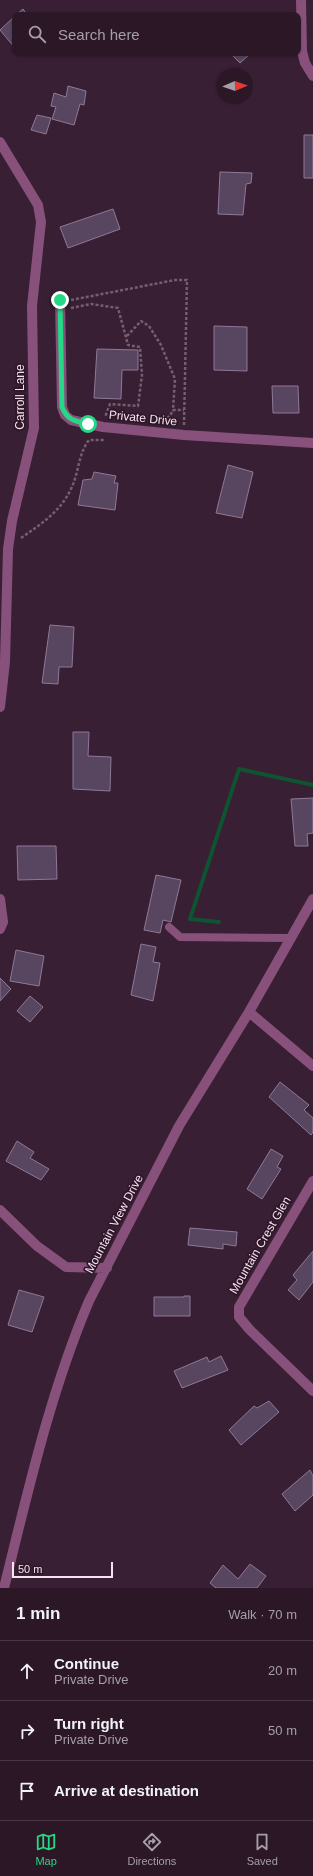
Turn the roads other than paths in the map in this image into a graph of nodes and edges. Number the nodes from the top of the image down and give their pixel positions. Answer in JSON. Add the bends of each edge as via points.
{"nodes":[{"id":1,"x":301,"y":0,"type":"edge"},
{"id":2,"x":313,"y":76,"type":"edge"},
{"id":3,"x":0,"y":142,"type":"edge"},
{"id":4,"x":64,"y":300,"type":"road end"},
{"id":5,"x":313,"y":443,"type":"edge"},
{"id":6,"x":0,"y":707,"type":"edge"},
{"id":7,"x":0,"y":899,"type":"edge"},
{"id":8,"x":313,"y":899,"type":"edge"},
{"id":9,"x":170,"y":927,"type":"dead end"},
{"id":10,"x":0,"y":928,"type":"edge"},
{"id":11,"x":291,"y":938,"type":"junction"},
{"id":12,"x":249,"y":1012,"type":"junction"},
{"id":13,"x":313,"y":1066,"type":"edge"},
{"id":14,"x":313,"y":1181,"type":"edge"},
{"id":15,"x":0,"y":1210,"type":"edge"},
{"id":16,"x":107,"y":1268,"type":"junction"},
{"id":17,"x":313,"y":1391,"type":"edge"},
{"id":18,"x":4,"y":1588,"type":"edge"}],
"edges":[{"from":1,"to":2,"type":"street","via":[[302,52]]},
{"from":3,"to":6,"type":"street","name":"Carroll Lane","via":[[38,205],[40,222],[32,306],[34,428],[8,549],[5,662]]},
{"from":4,"to":5,"type":"street","name":"Private Drive","via":[[62,407],[65,415],[71,420],[103,427],[184,435]]},
{"from":7,"to":10,"type":"street","via":[[3,922]]},
{"from":8,"to":11,"type":"street","name":"Mountain View Drive"},
{"from":9,"to":11,"type":"lane","via":[[180,937]]},
{"from":11,"to":12,"type":"street","name":"Mountain View Drive"},
{"from":12,"to":13,"type":"street"},
{"from":12,"to":16,"type":"street","name":"Mountain View Drive","via":[[179,1126]]},
{"from":14,"to":17,"type":"street","name":"Mountain Crest Glen","via":[[239,1307],[239,1317],[250,1330]]},
{"from":15,"to":16,"type":"street","via":[[37,1246],[66,1267]]},
{"from":16,"to":18,"type":"street","name":"Mountain View Drive","via":[[96,1285],[80,1322],[41,1440]]}]}
